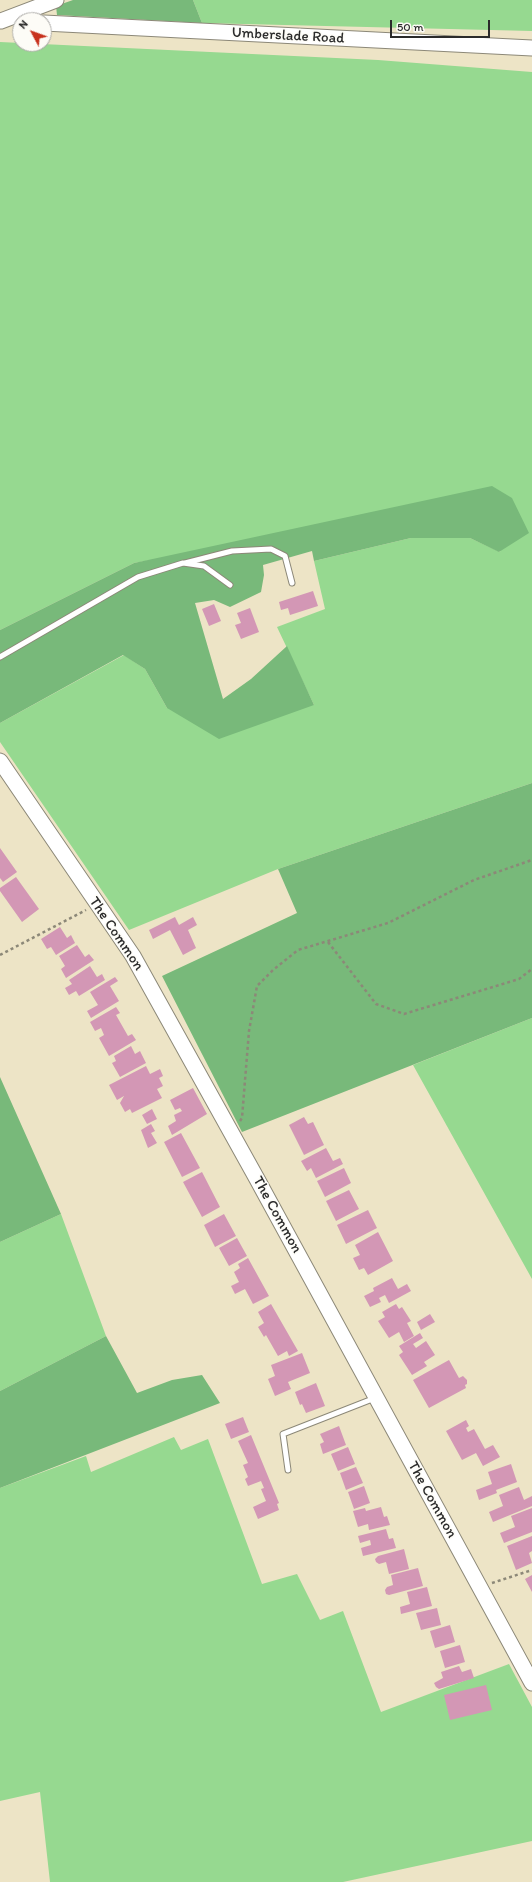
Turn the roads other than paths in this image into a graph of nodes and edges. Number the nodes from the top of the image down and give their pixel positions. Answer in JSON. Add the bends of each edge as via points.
{"nodes":[{"id":1,"x":56,"y":0,"type":"edge"},
{"id":2,"x":1,"y":21,"type":"edge"},
{"id":3,"x":12,"y":22,"type":"edge"},
{"id":4,"x":52,"y":23,"type":"edge"},
{"id":5,"x":532,"y":48,"type":"edge"},
{"id":6,"x":182,"y":563,"type":"junction"},
{"id":7,"x":292,"y":582,"type":"dead end"},
{"id":8,"x":230,"y":585,"type":"dead end"},
{"id":9,"x":0,"y":657,"type":"edge"},
{"id":10,"x":0,"y":761,"type":"edge"},
{"id":11,"x":376,"y":1398,"type":"junction"},
{"id":12,"x":288,"y":1470,"type":"dead end"},
{"id":13,"x":532,"y":1683,"type":"edge"}],
"edges":[{"from":1,"to":2,"type":"main road"},
{"from":2,"to":3,"type":"main road"},
{"from":4,"to":5,"type":"main road","name":"Umberslade Road"},
{"from":6,"to":7,"type":"lane","via":[[232,551],[271,549],[285,556]]},
{"from":6,"to":8,"type":"lane","via":[[204,566]]},
{"from":6,"to":9,"type":"lane","via":[[138,577]]},
{"from":10,"to":11,"type":"main road","name":"The Common","via":[[133,956]]},
{"from":11,"to":12,"type":"lane","via":[[284,1434]]},
{"from":11,"to":13,"type":"main road","name":"The Common"}]}
